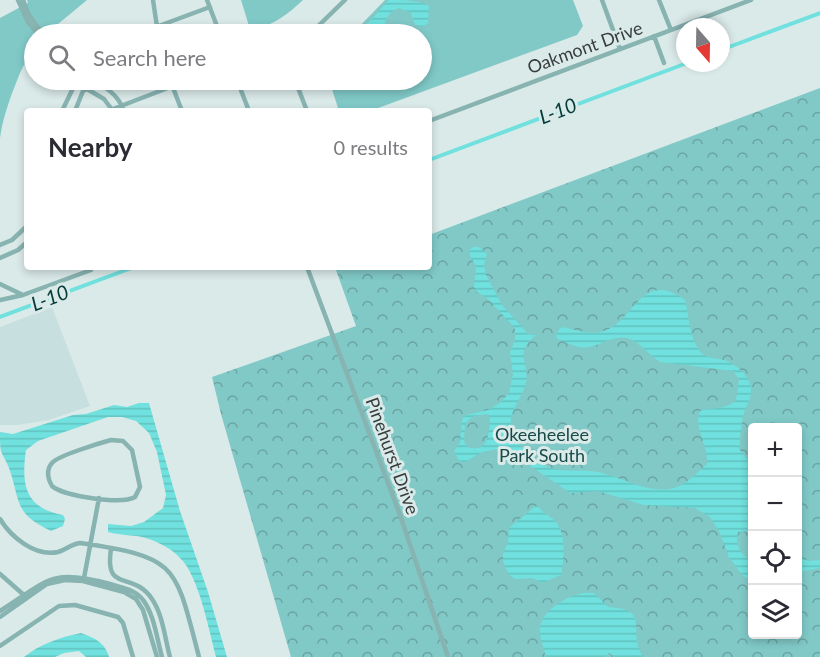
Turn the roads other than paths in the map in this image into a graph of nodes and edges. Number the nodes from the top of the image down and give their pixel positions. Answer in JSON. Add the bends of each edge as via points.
{"nodes":[{"id":1,"x":18,"y":0,"type":"edge"},
{"id":2,"x":23,"y":0,"type":"edge"},
{"id":3,"x":153,"y":0,"type":"edge"},
{"id":4,"x":207,"y":0,"type":"edge"},
{"id":5,"x":345,"y":0,"type":"edge"},
{"id":6,"x":602,"y":0,"type":"edge"},
{"id":7,"x":659,"y":0,"type":"edge"},
{"id":8,"x":751,"y":0,"type":"edge"},
{"id":9,"x":210,"y":7,"type":"junction"},
{"id":10,"x":30,"y":24,"type":"edge"},
{"id":11,"x":34,"y":24,"type":"edge"},
{"id":12,"x":157,"y":24,"type":"edge"},
{"id":13,"x":165,"y":24,"type":"edge"},
{"id":14,"x":216,"y":24,"type":"edge"},
{"id":15,"x":320,"y":24,"type":"edge"},
{"id":16,"x":671,"y":30,"type":"junction"},
{"id":17,"x":654,"y":36,"type":"junction"},
{"id":18,"x":620,"y":49,"type":"junction"},
{"id":19,"x":664,"y":63,"type":"dead end"},
{"id":20,"x":72,"y":90,"type":"edge"},
{"id":21,"x":86,"y":90,"type":"edge"},
{"id":22,"x":89,"y":90,"type":"edge"},
{"id":23,"x":108,"y":90,"type":"edge"},
{"id":24,"x":164,"y":90,"type":"edge"},
{"id":25,"x":174,"y":90,"type":"edge"},
{"id":26,"x":241,"y":90,"type":"edge"},
{"id":27,"x":299,"y":90,"type":"edge"},
{"id":28,"x":63,"y":108,"type":"edge"},
{"id":29,"x":76,"y":108,"type":"edge"},
{"id":30,"x":111,"y":108,"type":"edge"},
{"id":31,"x":123,"y":108,"type":"edge"},
{"id":32,"x":181,"y":108,"type":"edge"},
{"id":33,"x":248,"y":108,"type":"edge"},
{"id":34,"x":306,"y":108,"type":"edge"},
{"id":35,"x":432,"y":119,"type":"edge"},
{"id":36,"x":24,"y":230,"type":"edge"},
{"id":37,"x":24,"y":244,"type":"edge"},
{"id":38,"x":0,"y":245,"type":"edge"},
{"id":39,"x":0,"y":258,"type":"edge"},
{"id":40,"x":91,"y":270,"type":"edge"},
{"id":41,"x":308,"y":270,"type":"edge"},
{"id":42,"x":0,"y":284,"type":"edge"},
{"id":43,"x":23,"y":295,"type":"junction"},
{"id":44,"x":0,"y":300,"type":"edge"},
{"id":45,"x":99,"y":498,"type":"junction"},
{"id":46,"x":0,"y":519,"type":"edge"},
{"id":47,"x":91,"y":545,"type":"junction"},
{"id":48,"x":111,"y":549,"type":"junction"},
{"id":49,"x":0,"y":574,"type":"edge"},
{"id":50,"x":84,"y":579,"type":"junction"},
{"id":51,"x":24,"y":598,"type":"junction"},
{"id":52,"x":0,"y":611,"type":"edge"},
{"id":53,"x":0,"y":617,"type":"edge"},
{"id":54,"x":0,"y":646,"type":"edge"},
{"id":55,"x":132,"y":657,"type":"edge"},
{"id":56,"x":157,"y":657,"type":"edge"},
{"id":57,"x":162,"y":657,"type":"edge"},
{"id":58,"x":170,"y":657,"type":"edge"},
{"id":59,"x":199,"y":657,"type":"edge"},
{"id":60,"x":447,"y":657,"type":"edge"}],
"edges":[{"from":1,"to":10,"type":"street"},
{"from":2,"to":11,"type":"street"},
{"from":3,"to":12,"type":"street"},
{"from":4,"to":9,"type":"street"},
{"from":5,"to":15,"type":"street"},
{"from":6,"to":18,"type":"street"},
{"from":7,"to":16,"type":"street"},
{"from":8,"to":16,"type":"street","name":"Oakmont Drive"},
{"from":9,"to":13,"type":"street"},
{"from":9,"to":14,"type":"street"},
{"from":16,"to":17,"type":"street","name":"Oakmont Drive"},
{"from":17,"to":18,"type":"street","name":"Oakmont Drive"},
{"from":17,"to":19,"type":"street"},
{"from":18,"to":35,"type":"street","name":"Oakmont Drive"},
{"from":20,"to":28,"type":"street"},
{"from":21,"to":29,"type":"street"},
{"from":22,"to":30,"type":"street"},
{"from":23,"to":31,"type":"street"},
{"from":24,"to":31,"type":"street"},
{"from":25,"to":32,"type":"street"},
{"from":26,"to":33,"type":"street"},
{"from":27,"to":34,"type":"street"},
{"from":36,"to":38,"type":"street"},
{"from":37,"to":39,"type":"street"},
{"from":40,"to":43,"type":"street"},
{"from":41,"to":60,"type":"street","name":"Pinehurst Drive","via":[[400,515]]},
{"from":42,"to":43,"type":"street"},
{"from":43,"to":44,"type":"street"},
{"from":45,"to":45,"type":"street","via":[[56,490],[49,482],[50,466],[108,440],[123,441],[132,450],[139,490],[128,500]]},
{"from":45,"to":47,"type":"street"},
{"from":46,"to":47,"type":"street","via":[[18,540],[35,549],[56,552],[74,544]]},
{"from":47,"to":48,"type":"street"},
{"from":47,"to":50,"type":"street"},
{"from":48,"to":58,"type":"street","via":[[111,573],[139,586],[155,604]]},
{"from":48,"to":59,"type":"street","via":[[151,558],[171,574],[183,595]]},
{"from":49,"to":51,"type":"street"},
{"from":50,"to":51,"type":"street","via":[[58,580]]},
{"from":50,"to":56,"type":"street","via":[[136,599]]},
{"from":50,"to":57,"type":"street","via":[[139,595],[148,609]]},
{"from":51,"to":52,"type":"street"},
{"from":51,"to":53,"type":"street"},
{"from":54,"to":55,"type":"street","via":[[55,608],[70,604],[118,617]]}]}
